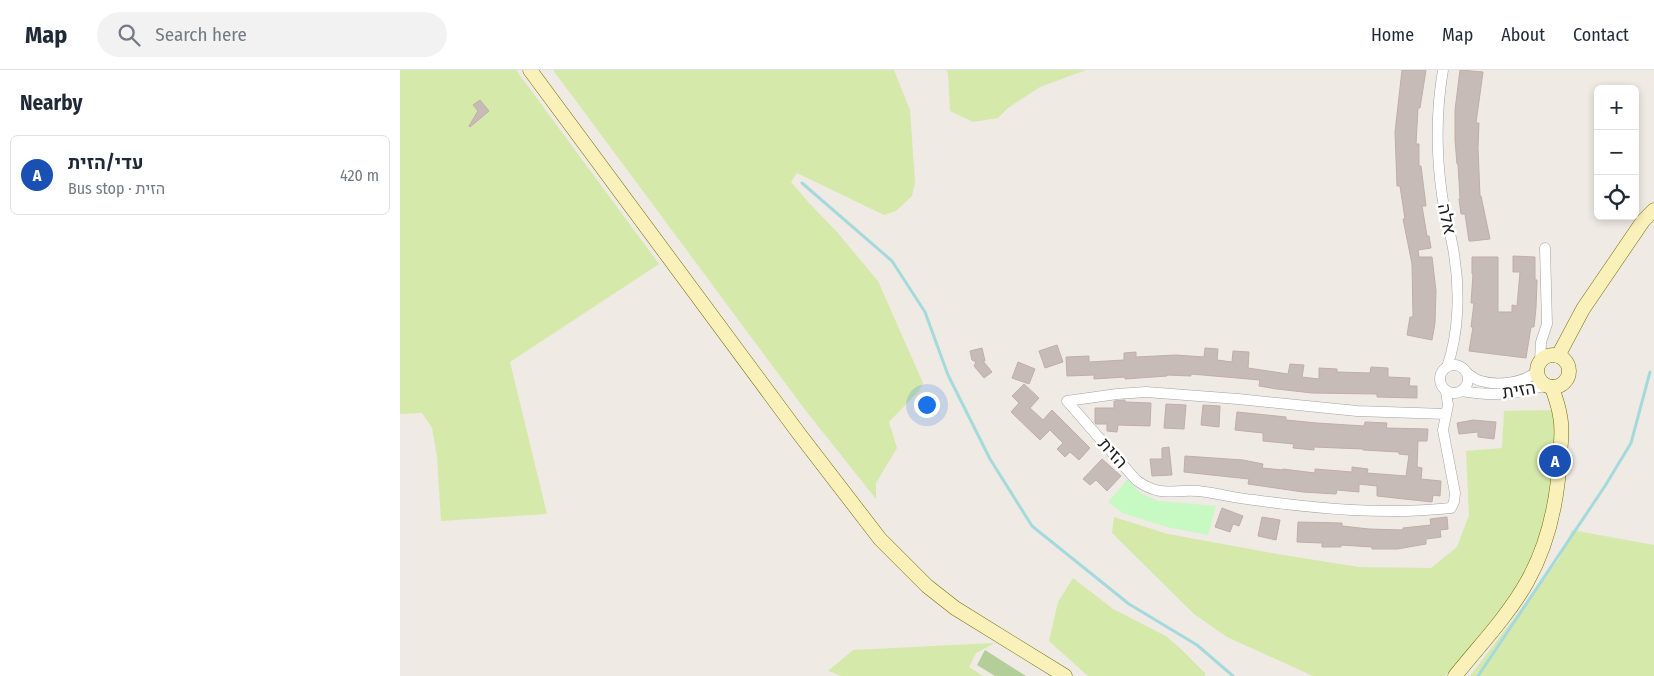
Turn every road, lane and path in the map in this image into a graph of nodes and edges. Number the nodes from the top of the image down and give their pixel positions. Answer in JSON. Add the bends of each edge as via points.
{"nodes":[{"id":1,"x":530,"y":70,"type":"edge"},
{"id":2,"x":1443,"y":70,"type":"edge"},
{"id":3,"x":1654,"y":210,"type":"edge"},
{"id":4,"x":1545,"y":248,"type":"dead end"},
{"id":5,"x":1558,"y":356,"type":"junction"},
{"id":6,"x":1538,"y":365,"type":"junction"},
{"id":7,"x":1447,"y":367,"type":"junction"},
{"id":8,"x":1467,"y":373,"type":"junction"},
{"id":9,"x":1550,"y":386,"type":"junction"},
{"id":10,"x":1446,"y":391,"type":"junction"},
{"id":11,"x":1461,"y":392,"type":"junction"},
{"id":12,"x":1446,"y":414,"type":"junction"},
{"id":13,"x":1064,"y":676,"type":"edge"},
{"id":14,"x":1455,"y":676,"type":"edge"}],
"edges":[{"from":1,"to":13,"type":"main road","via":[[880,539],[927,586],[955,608]]},
{"from":2,"to":7,"type":"street","name":"אלה","via":[[1437,125],[1438,154],[1457,293],[1453,350]]},
{"from":3,"to":5,"type":"main road","via":[[1643,221],[1583,309]]},
{"from":4,"to":6,"type":"street","via":[[1547,324]]},
{"from":5,"to":6,"type":"main road","via":[[1548,355]]},
{"from":5,"to":9,"type":"main road","via":[[1566,362],[1569,371],[1562,384]]},
{"from":6,"to":8,"type":"street","name":"הזית","via":[[1533,374],[1523,379],[1497,382],[1478,380]]},
{"from":6,"to":9,"type":"main road","via":[[1539,379]]},
{"from":7,"to":8,"type":"street","via":[[1460,366]]},
{"from":7,"to":10,"type":"street","via":[[1439,379]]},
{"from":8,"to":11,"type":"street","via":[[1467,385]]},
{"from":9,"to":11,"type":"street","name":"הזית","via":[[1513,393]]},
{"from":9,"to":14,"type":"main road","via":[[1561,417],[1561,434],[1555,509],[1547,534],[1539,558],[1513,604]]},
{"from":10,"to":11,"type":"street","via":[[1453,394]]},
{"from":10,"to":12,"type":"street","name":"הזית"},
{"from":12,"to":12,"type":"street","name":"הזית","via":[[1444,430],[1455,493],[1451,508],[1358,512],[1196,491],[1160,492],[1147,487],[1136,480],[1067,400],[1146,392],[1356,412]]}]}
